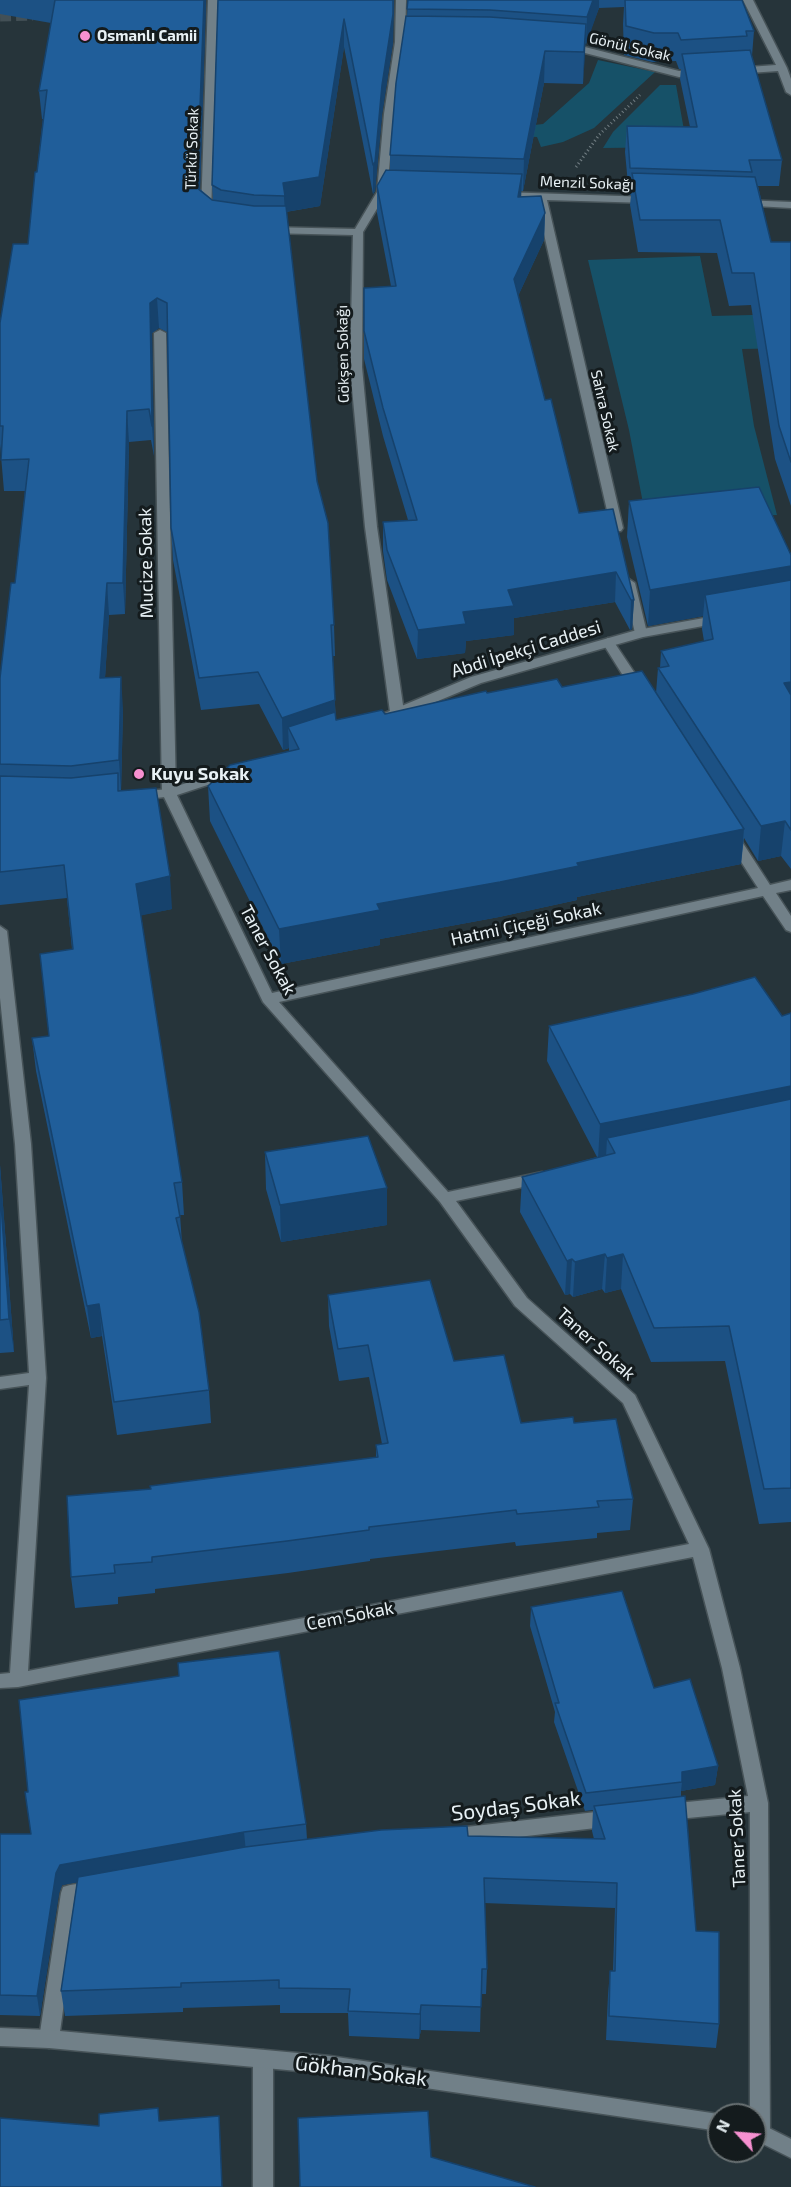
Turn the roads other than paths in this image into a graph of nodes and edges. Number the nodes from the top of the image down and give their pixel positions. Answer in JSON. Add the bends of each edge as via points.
{"nodes":[{"id":1,"x":213,"y":0,"type":"edge"},
{"id":2,"x":401,"y":0,"type":"edge"},
{"id":3,"x":748,"y":0,"type":"edge"},
{"id":4,"x":553,"y":48,"type":"edge"},
{"id":5,"x":782,"y":68,"type":"junction"},
{"id":6,"x":725,"y":71,"type":"edge"},
{"id":7,"x":713,"y":72,"type":"edge"},
{"id":8,"x":791,"y":92,"type":"edge"},
{"id":9,"x":495,"y":195,"type":"edge"},
{"id":10,"x":541,"y":196,"type":"junction"},
{"id":11,"x":661,"y":201,"type":"edge"},
{"id":12,"x":732,"y":203,"type":"edge"},
{"id":13,"x":791,"y":205,"type":"edge"},
{"id":14,"x":212,"y":221,"type":"edge"},
{"id":15,"x":255,"y":230,"type":"edge"},
{"id":16,"x":358,"y":232,"type":"junction"},
{"id":17,"x":160,"y":333,"type":"edge"},
{"id":18,"x":620,"y":541,"type":"edge"},
{"id":19,"x":628,"y":575,"type":"edge"},
{"id":20,"x":733,"y":617,"type":"edge"},
{"id":21,"x":641,"y":633,"type":"junction"},
{"id":22,"x":608,"y":642,"type":"junction"},
{"id":23,"x":646,"y":702,"type":"edge"},
{"id":24,"x":397,"y":712,"type":"junction"},
{"id":25,"x":370,"y":724,"type":"edge"},
{"id":26,"x":247,"y":768,"type":"edge"},
{"id":27,"x":169,"y":793,"type":"junction"},
{"id":28,"x":122,"y":798,"type":"edge"},
{"id":29,"x":723,"y":822,"type":"edge"},
{"id":30,"x":791,"y":885,"type":"edge"},
{"id":31,"x":768,"y":891,"type":"junction"},
{"id":32,"x":791,"y":927,"type":"edge"},
{"id":33,"x":0,"y":931,"type":"edge"},
{"id":34,"x":268,"y":999,"type":"junction"},
{"id":35,"x":560,"y":1174,"type":"edge"},
{"id":36,"x":445,"y":1198,"type":"junction"},
{"id":37,"x":38,"y":1378,"type":"junction"},
{"id":38,"x":0,"y":1383,"type":"edge"},
{"id":39,"x":700,"y":1549,"type":"junction"},
{"id":40,"x":18,"y":1680,"type":"junction"},
{"id":41,"x":0,"y":1681,"type":"edge"},
{"id":42,"x":759,"y":1803,"type":"junction"},
{"id":43,"x":650,"y":1814,"type":"edge"},
{"id":44,"x":626,"y":1816,"type":"edge"},
{"id":45,"x":428,"y":1839,"type":"edge"},
{"id":46,"x":117,"y":1885,"type":"edge"},
{"id":47,"x":0,"y":2037,"type":"edge"},
{"id":48,"x":49,"y":2039,"type":"junction"},
{"id":49,"x":263,"y":2059,"type":"junction"},
{"id":50,"x":758,"y":2103,"type":"edge"},
{"id":51,"x":707,"y":2120,"type":"edge"},
{"id":52,"x":767,"y":2135,"type":"edge"},
{"id":53,"x":791,"y":2149,"type":"edge"},
{"id":54,"x":263,"y":2187,"type":"edge"}],
"edges":[{"from":1,"to":14,"type":"street","name":"Türkü Sokak","via":[[206,201],[206,217]]},
{"from":2,"to":16,"type":"street","via":[[405,42],[388,114],[387,192]]},
{"from":3,"to":5,"type":"street"},
{"from":4,"to":7,"type":"street","name":"Gönül Sokak","via":[[585,50],[679,74]]},
{"from":5,"to":6,"type":"street"},
{"from":5,"to":8,"type":"street"},
{"from":9,"to":10,"type":"street","name":"Menzil Sokağı"},
{"from":10,"to":11,"type":"street","name":"Menzil Sokağı"},
{"from":10,"to":18,"type":"street","name":"Sahra Sokak"},
{"from":12,"to":13,"type":"street"},
{"from":15,"to":16,"type":"street"},
{"from":16,"to":24,"type":"street","name":"Gökşen Sokağı","via":[[356,367],[371,527]]},
{"from":17,"to":27,"type":"street","name":"Mucize Sokak"},
{"from":19,"to":21,"type":"street"},
{"from":20,"to":21,"type":"street","name":"Abdi İpekçi Caddesi"},
{"from":21,"to":22,"type":"street","name":"Abdi İpekçi Caddesi"},
{"from":22,"to":23,"type":"street"},
{"from":22,"to":24,"type":"street","name":"Abdi İpekçi Caddesi","via":[[476,680]]},
{"from":24,"to":25,"type":"street","name":"Abdi İpekçi Caddesi"},
{"from":26,"to":27,"type":"street"},
{"from":27,"to":28,"type":"street"},
{"from":27,"to":34,"type":"street","name":"Taner Sokak"},
{"from":29,"to":31,"type":"street"},
{"from":30,"to":31,"type":"street","name":"Hatmi Çiçeği Sokak"},
{"from":31,"to":32,"type":"street"},
{"from":31,"to":34,"type":"street","name":"Hatmi Çiçeği Sokak"},
{"from":33,"to":37,"type":"street","via":[[23,1144]]},
{"from":34,"to":36,"type":"street","name":"Taner Sokak"},
{"from":35,"to":36,"type":"street"},
{"from":36,"to":39,"type":"street","name":"Taner Sokak","via":[[521,1302],[629,1399]]},
{"from":37,"to":38,"type":"street"},
{"from":37,"to":40,"type":"street"},
{"from":39,"to":40,"type":"street","name":"Cem Sokak"},
{"from":39,"to":42,"type":"street","name":"Taner Sokak","via":[[731,1668]]},
{"from":40,"to":41,"type":"street","name":"Cem Sokak"},
{"from":42,"to":43,"type":"street"},
{"from":42,"to":50,"type":"street","name":"Taner Sokak"},
{"from":44,"to":45,"type":"street","name":"Soydaş Sokak"},
{"from":46,"to":48,"type":"street","via":[[70,1893]]},
{"from":47,"to":48,"type":"street","name":"Gökhan Sokak"},
{"from":48,"to":49,"type":"street","name":"Gökhan Sokak"},
{"from":49,"to":51,"type":"street","name":"Gökhan Sokak","via":[[330,2065]]},
{"from":49,"to":54,"type":"street"},
{"from":52,"to":53,"type":"street"}]}
